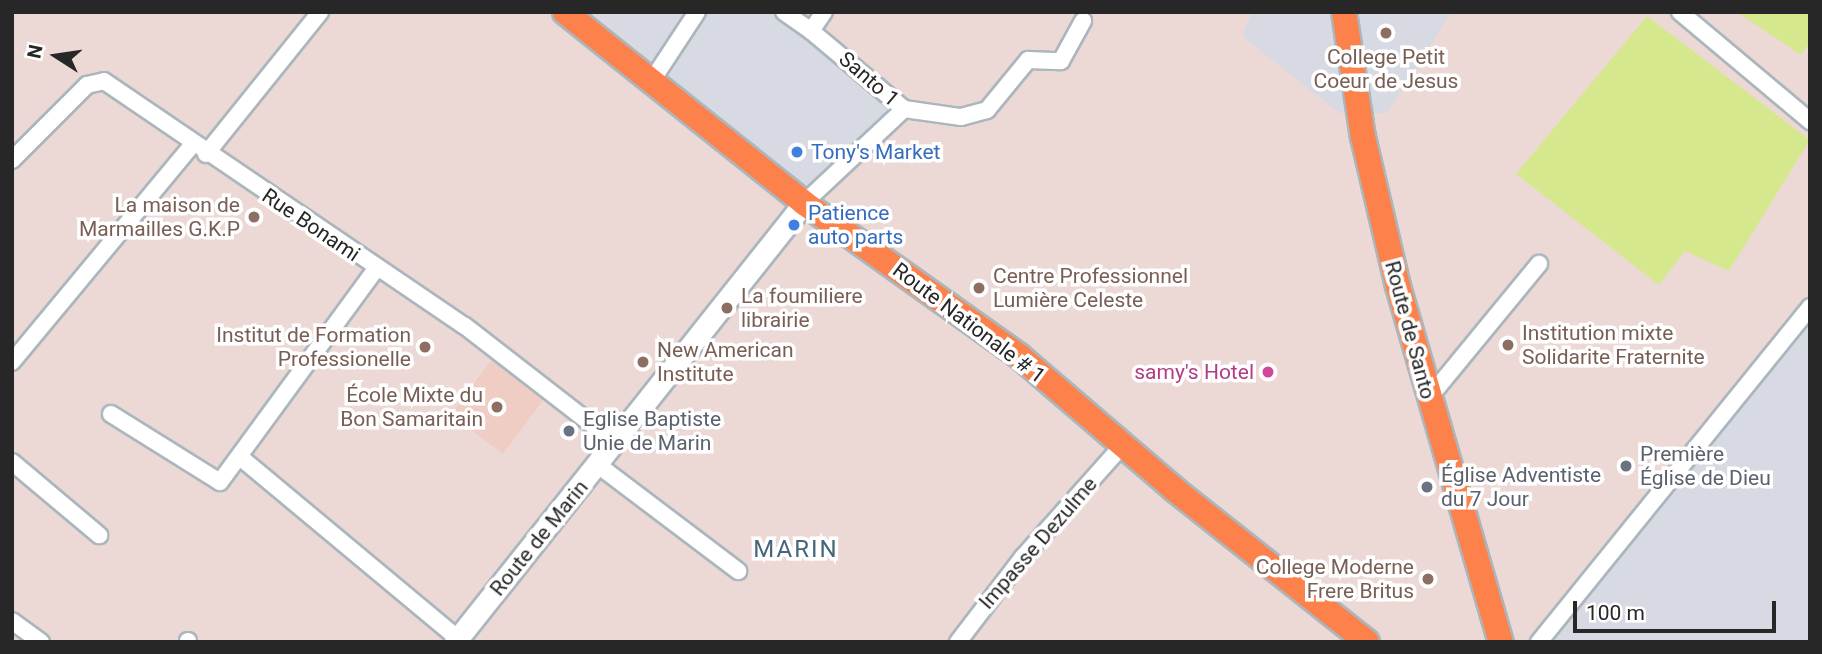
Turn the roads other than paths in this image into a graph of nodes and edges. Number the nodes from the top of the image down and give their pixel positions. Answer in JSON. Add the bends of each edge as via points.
{"nodes":[{"id":1,"x":320,"y":12,"type":"edge"},
{"id":2,"x":565,"y":12,"type":"edge"},
{"id":3,"x":696,"y":12,"type":"edge"},
{"id":4,"x":784,"y":12,"type":"edge"},
{"id":5,"x":824,"y":12,"type":"edge"},
{"id":6,"x":1344,"y":12,"type":"edge"},
{"id":7,"x":1680,"y":12,"type":"edge"},
{"id":8,"x":1083,"y":21,"type":"dead end"},
{"id":9,"x":811,"y":31,"type":"junction"},
{"id":10,"x":651,"y":82,"type":"junction"},
{"id":11,"x":904,"y":109,"type":"junction"},
{"id":12,"x":1810,"y":121,"type":"edge"},
{"id":13,"x":192,"y":144,"type":"junction"},
{"id":14,"x":206,"y":154,"type":"junction"},
{"id":15,"x":12,"y":160,"type":"edge"},
{"id":16,"x":804,"y":203,"type":"junction"},
{"id":17,"x":1539,"y":264,"type":"dead end"},
{"id":18,"x":376,"y":269,"type":"junction"},
{"id":19,"x":1810,"y":307,"type":"edge"},
{"id":20,"x":12,"y":362,"type":"edge"},
{"id":21,"x":1428,"y":399,"type":"junction"},
{"id":22,"x":111,"y":414,"type":"dead end"},
{"id":23,"x":616,"y":443,"type":"junction"},
{"id":24,"x":1122,"y":446,"type":"junction"},
{"id":25,"x":240,"y":457,"type":"junction"},
{"id":26,"x":12,"y":462,"type":"edge"},
{"id":27,"x":598,"y":465,"type":"junction"},
{"id":28,"x":99,"y":535,"type":"dead end"},
{"id":29,"x":738,"y":572,"type":"dead end"},
{"id":30,"x":12,"y":621,"type":"edge"},
{"id":31,"x":1358,"y":639,"type":"edge"},
{"id":32,"x":456,"y":640,"type":"edge"},
{"id":33,"x":41,"y":642,"type":"edge"},
{"id":34,"x":958,"y":642,"type":"edge"},
{"id":35,"x":1501,"y":642,"type":"edge"},
{"id":36,"x":1539,"y":642,"type":"edge"}],
"edges":[{"from":1,"to":14,"type":"street"},
{"from":2,"to":10,"type":"main road","name":"Route Nationale # 1"},
{"from":3,"to":10,"type":"street"},
{"from":4,"to":9,"type":"street","name":"Santo 1"},
{"from":5,"to":9,"type":"street"},
{"from":6,"to":21,"type":"main road","name":"Route de Santo","via":[[1363,137]]},
{"from":7,"to":12,"type":"street"},
{"from":8,"to":11,"type":"street","via":[[1061,61],[1028,60],[987,110],[961,117]]},
{"from":9,"to":11,"type":"street","name":"Santo 1"},
{"from":10,"to":16,"type":"main road","name":"Route Nationale # 1"},
{"from":11,"to":16,"type":"street","name":"Santo 1"},
{"from":13,"to":14,"type":"street","name":"Rue Bonami"},
{"from":13,"to":15,"type":"street","name":"Rue Bonami","via":[[104,81],[87,85]]},
{"from":13,"to":20,"type":"street"},
{"from":14,"to":18,"type":"street","name":"Rue Bonami"},
{"from":16,"to":23,"type":"main road","name":"Route de Marin"},
{"from":16,"to":24,"type":"main road","name":"Route Nationale # 1","via":[[1019,356]]},
{"from":17,"to":21,"type":"street"},
{"from":18,"to":23,"type":"street","name":"Rue Bonami","via":[[465,326]]},
{"from":18,"to":25,"type":"street"},
{"from":19,"to":36,"type":"street"},
{"from":21,"to":35,"type":"main road","name":"Route de Santo"},
{"from":22,"to":25,"type":"street","via":[[209,480],[220,482]]},
{"from":23,"to":27,"type":"main road","name":"Route de Marin"},
{"from":24,"to":31,"type":"main road","name":"Route Nationale # 1"},
{"from":24,"to":34,"type":"street","name":"Impasse Dezulme","via":[[1023,557]]},
{"from":25,"to":32,"type":"street"},
{"from":26,"to":28,"type":"street"},
{"from":27,"to":29,"type":"street"},
{"from":27,"to":32,"type":"main road","name":"Route de Marin"},
{"from":30,"to":33,"type":"street"}]}
